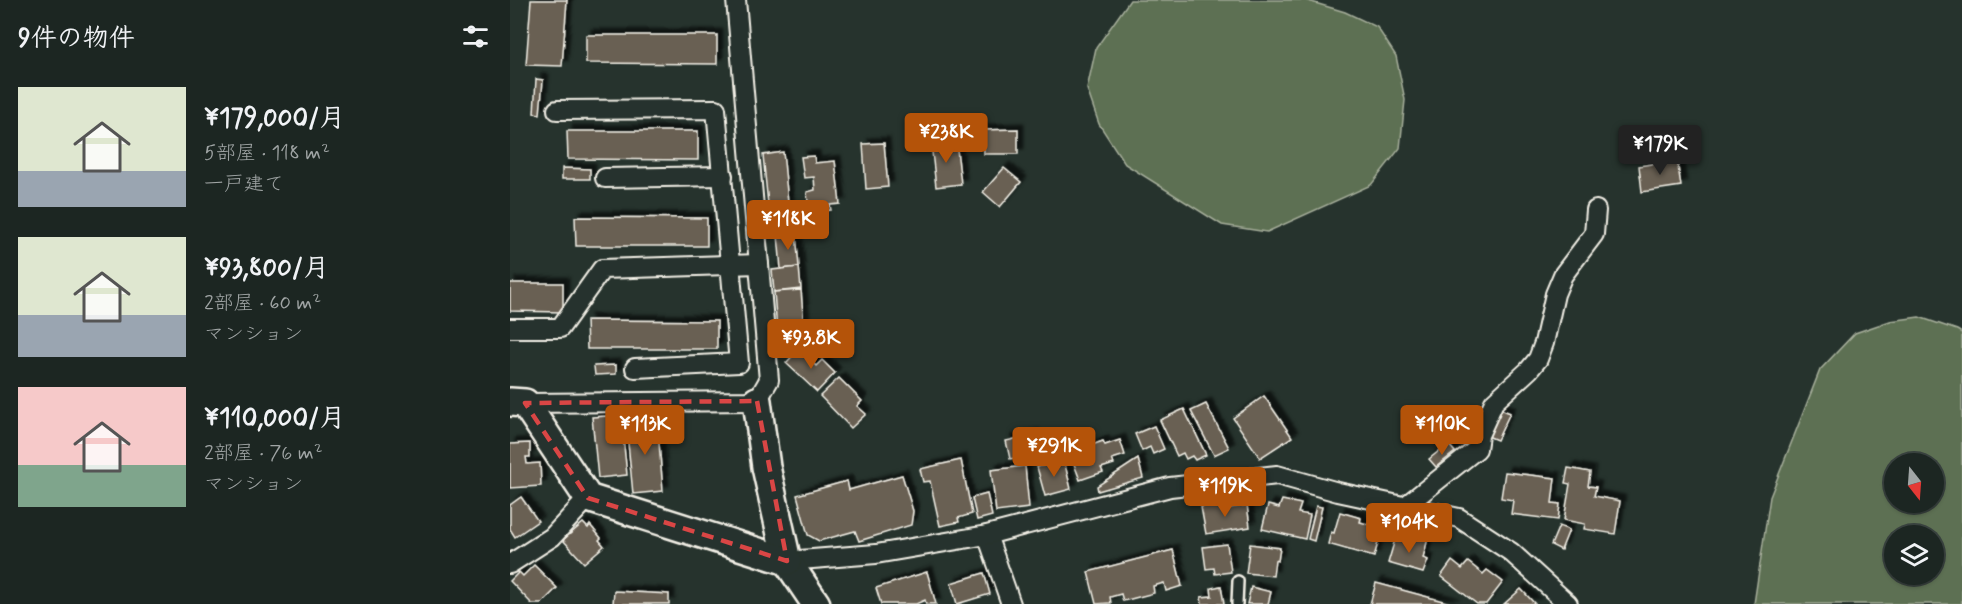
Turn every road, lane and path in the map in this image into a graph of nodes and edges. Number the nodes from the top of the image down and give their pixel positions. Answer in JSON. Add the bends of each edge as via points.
{"nodes":[{"id":1,"x":735,"y":0,"type":"edge"},
{"id":2,"x":557,"y":110,"type":"dead end"},
{"id":3,"x":723,"y":176,"type":"junction"},
{"id":4,"x":605,"y":178,"type":"dead end"},
{"id":5,"x":1596,"y":210,"type":"dead end"},
{"id":6,"x":759,"y":264,"type":"junction"},
{"id":7,"x":731,"y":265,"type":"junction"},
{"id":8,"x":510,"y":327,"type":"edge"},
{"id":9,"x":635,"y":368,"type":"dead end"},
{"id":10,"x":757,"y":401,"type":"junction"},
{"id":11,"x":517,"y":402,"type":"edge"},
{"id":12,"x":588,"y":498,"type":"junction"},
{"id":13,"x":1404,"y":507,"type":"junction"},
{"id":14,"x":987,"y":535,"type":"junction"},
{"id":15,"x":787,"y":561,"type":"junction"},
{"id":16,"x":510,"y":564,"type":"edge"},
{"id":17,"x":1238,"y":581,"type":"dead end"},
{"id":18,"x":816,"y":604,"type":"edge"},
{"id":19,"x":1011,"y":604,"type":"edge"},
{"id":20,"x":1237,"y":604,"type":"edge"},
{"id":21,"x":1568,"y":604,"type":"edge"}],
"edges":[{"from":1,"to":6,"type":"street"},
{"from":2,"to":3,"type":"street","via":[[716,109]]},
{"from":3,"to":4,"type":"street"},
{"from":3,"to":7,"type":"street"},
{"from":5,"to":13,"type":"street","via":[[1594,234],[1563,275],[1555,294],[1538,359],[1494,402],[1477,449]]},
{"from":6,"to":7,"type":"street"},
{"from":6,"to":10,"type":"street","via":[[770,380]]},
{"from":7,"to":8,"type":"street","via":[[602,269],[560,328]]},
{"from":7,"to":9,"type":"street","via":[[739,363]]},
{"from":10,"to":11,"type":"street"},
{"from":10,"to":15,"type":"street","via":[[766,467]]},
{"from":11,"to":12,"type":"street"},
{"from":12,"to":15,"type":"street"},
{"from":12,"to":16,"type":"street","via":[[552,537]]},
{"from":13,"to":14,"type":"street","via":[[1277,475],[1170,488]]},
{"from":13,"to":21,"type":"street","via":[[1459,518],[1511,552]]},
{"from":14,"to":15,"type":"street","via":[[876,554]]},
{"from":14,"to":19,"type":"street"},
{"from":15,"to":18,"type":"street"},
{"from":17,"to":20,"type":"lane"}]}
